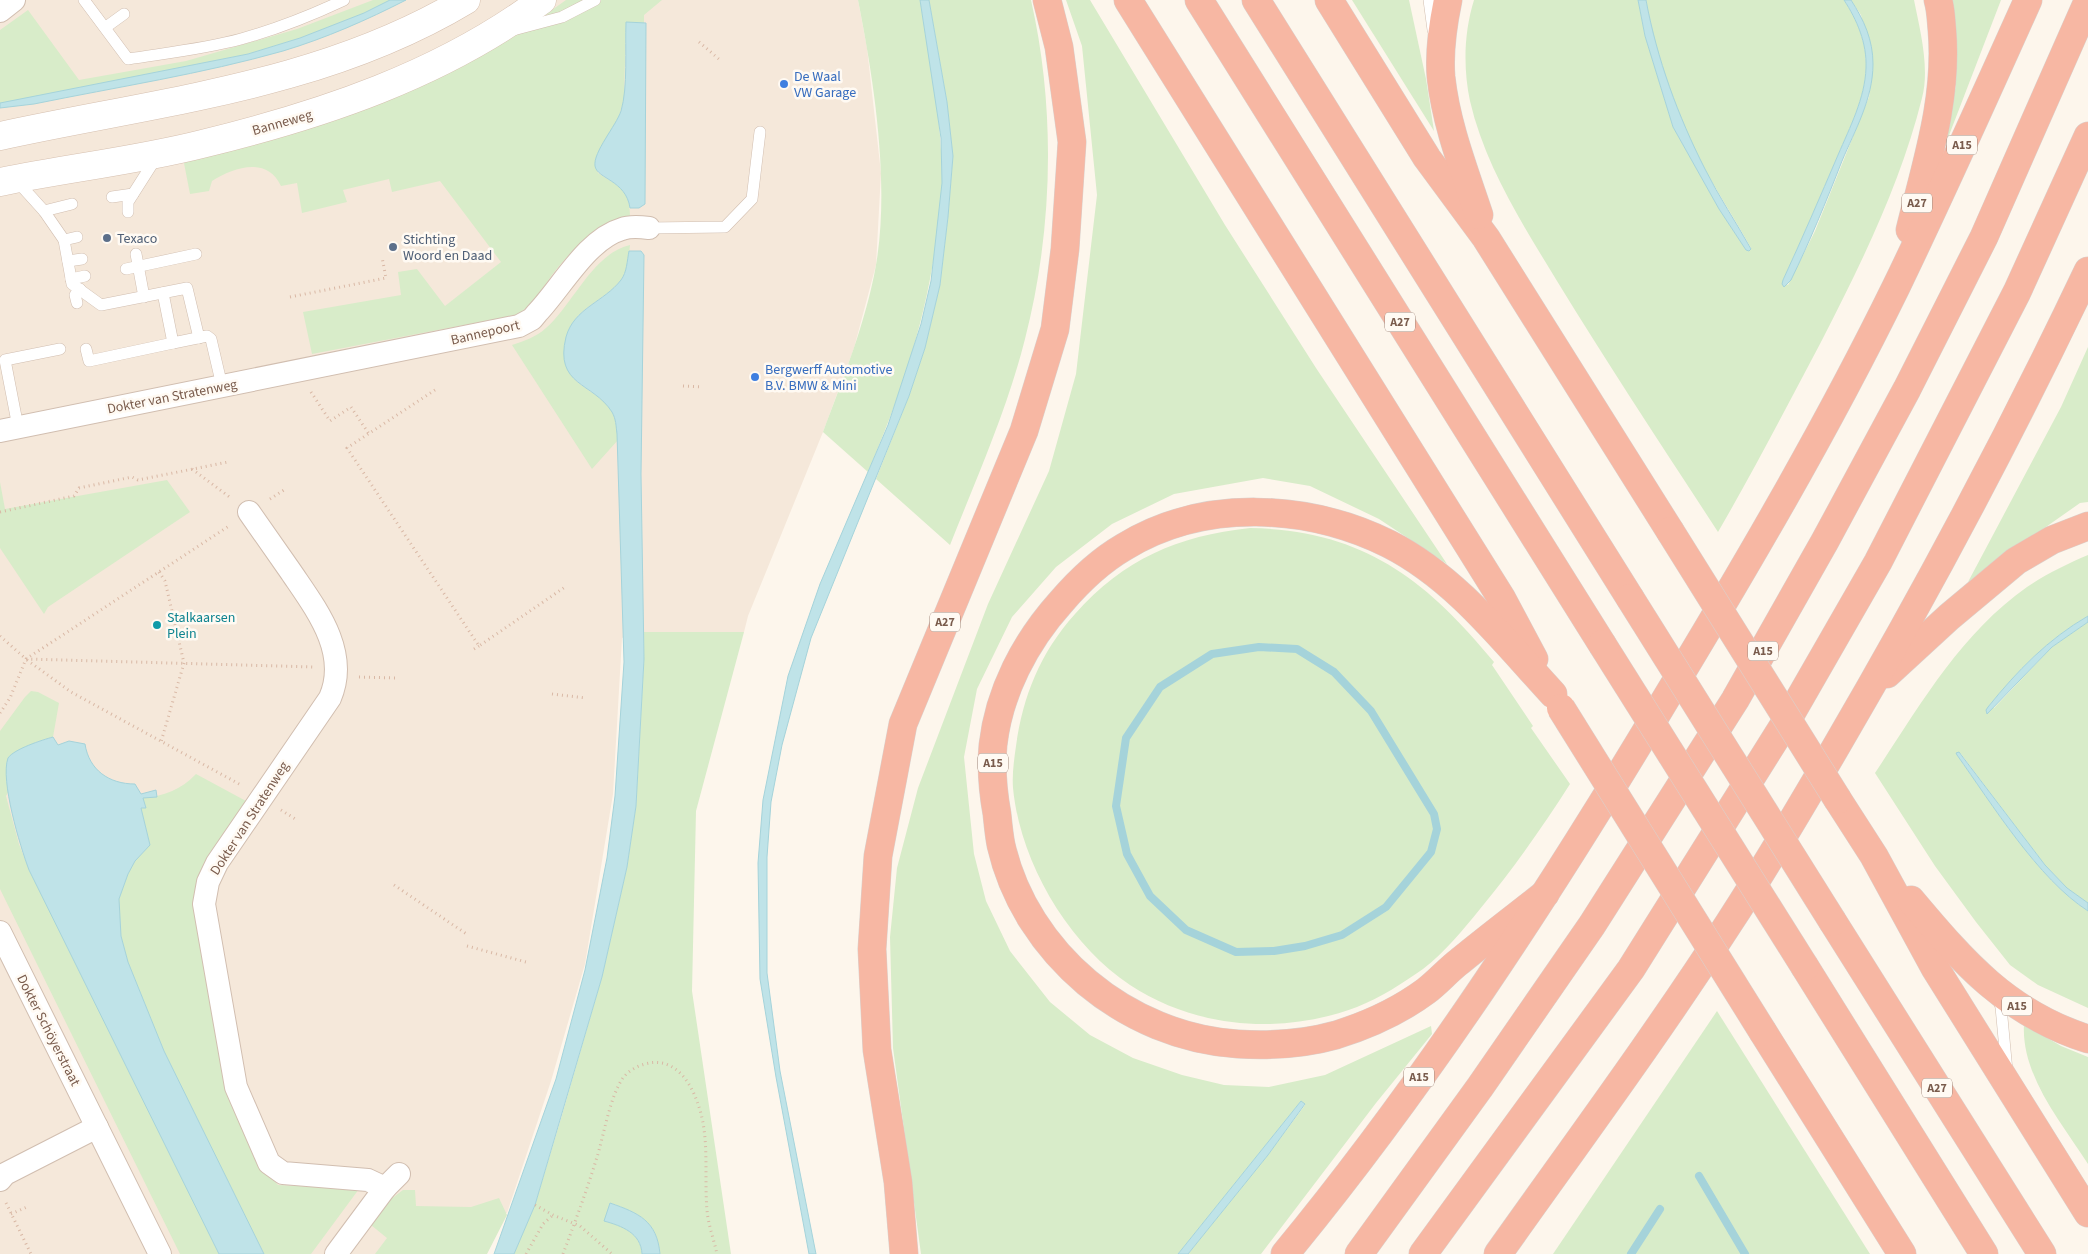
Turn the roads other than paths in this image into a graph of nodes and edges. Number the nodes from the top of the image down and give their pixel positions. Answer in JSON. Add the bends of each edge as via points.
{"nodes":[{"id":1,"x":14,"y":0,"type":"edge"},
{"id":2,"x":344,"y":0,"type":"edge"},
{"id":3,"x":466,"y":0,"type":"edge"},
{"id":4,"x":542,"y":0,"type":"edge"},
{"id":5,"x":595,"y":0,"type":"edge"},
{"id":6,"x":1047,"y":0,"type":"edge"},
{"id":7,"x":1128,"y":0,"type":"edge"},
{"id":8,"x":1199,"y":0,"type":"edge"},
{"id":9,"x":1256,"y":0,"type":"edge"},
{"id":10,"x":1329,"y":0,"type":"edge"},
{"id":11,"x":1429,"y":0,"type":"edge"},
{"id":12,"x":1448,"y":0,"type":"edge"},
{"id":13,"x":1938,"y":0,"type":"edge"},
{"id":14,"x":2028,"y":0,"type":"edge"},
{"id":15,"x":2088,"y":1,"type":"edge"},
{"id":16,"x":91,"y":2,"type":"edge"},
{"id":17,"x":0,"y":11,"type":"edge"},
{"id":18,"x":124,"y":14,"type":"dead end"},
{"id":19,"x":106,"y":27,"type":"junction"},
{"id":20,"x":487,"y":36,"type":"junction"},
{"id":21,"x":1441,"y":76,"type":"junction"},
{"id":22,"x":760,"y":132,"type":"dead end"},
{"id":23,"x":0,"y":136,"type":"edge"},
{"id":24,"x":2088,"y":136,"type":"edge"},
{"id":25,"x":155,"y":159,"type":"junction"},
{"id":26,"x":7,"y":180,"type":"edge"},
{"id":27,"x":133,"y":194,"type":"junction"},
{"id":28,"x":112,"y":197,"type":"dead end"},
{"id":29,"x":72,"y":204,"type":"dead end"},
{"id":30,"x":44,"y":211,"type":"junction"},
{"id":31,"x":128,"y":212,"type":"dead end"},
{"id":32,"x":649,"y":228,"type":"joint"},
{"id":33,"x":77,"y":237,"type":"dead end"},
{"id":34,"x":1486,"y":238,"type":"junction"},
{"id":35,"x":64,"y":240,"type":"junction"},
{"id":36,"x":196,"y":254,"type":"dead end"},
{"id":37,"x":82,"y":259,"type":"dead end"},
{"id":38,"x":137,"y":260,"type":"junction"},
{"id":39,"x":68,"y":261,"type":"junction"},
{"id":40,"x":126,"y":269,"type":"dead end"},
{"id":41,"x":2088,"y":271,"type":"edge"},
{"id":42,"x":85,"y":276,"type":"dead end"},
{"id":43,"x":71,"y":279,"type":"junction"},
{"id":44,"x":80,"y":289,"type":"junction"},
{"id":45,"x":1895,"y":289,"type":"junction"},
{"id":46,"x":163,"y":293,"type":"junction"},
{"id":47,"x":144,"y":297,"type":"junction"},
{"id":48,"x":77,"y":303,"type":"dead end"},
{"id":49,"x":199,"y":338,"type":"junction"},
{"id":50,"x":173,"y":343,"type":"junction"},
{"id":51,"x":60,"y":349,"type":"dead end"},
{"id":52,"x":86,"y":349,"type":"dead end"},
{"id":53,"x":2,"y":361,"type":"edge"},
{"id":54,"x":343,"y":361,"type":"joint"},
{"id":55,"x":222,"y":386,"type":"junction"},
{"id":56,"x":9,"y":429,"type":"edge"},
{"id":57,"x":249,"y":512,"type":"road end"},
{"id":58,"x":2088,"y":526,"type":"edge"},
{"id":59,"x":1868,"y":692,"type":"junction"},
{"id":60,"x":1557,"y":701,"type":"junction"},
{"id":61,"x":1874,"y":856,"type":"junction"},
{"id":62,"x":1545,"y":894,"type":"junction"},
{"id":63,"x":0,"y":932,"type":"edge"},
{"id":64,"x":1994,"y":988,"type":"junction"},
{"id":65,"x":2088,"y":1039,"type":"edge"},
{"id":66,"x":2009,"y":1088,"type":"junction"},
{"id":67,"x":97,"y":1127,"type":"junction"},
{"id":68,"x":2,"y":1189,"type":"edge"},
{"id":69,"x":2088,"y":1213,"type":"edge"},
{"id":70,"x":160,"y":1254,"type":"edge"},
{"id":71,"x":336,"y":1254,"type":"edge"},
{"id":72,"x":904,"y":1254,"type":"edge"},
{"id":73,"x":1285,"y":1254,"type":"edge"},
{"id":74,"x":1359,"y":1254,"type":"edge"},
{"id":75,"x":1423,"y":1254,"type":"edge"},
{"id":76,"x":1498,"y":1254,"type":"edge"},
{"id":77,"x":1902,"y":1254,"type":"edge"},
{"id":78,"x":1984,"y":1254,"type":"edge"},
{"id":79,"x":2042,"y":1254,"type":"edge"}],
"edges":[{"from":1,"to":17,"type":"street"},
{"from":2,"to":19,"type":"lane","via":[[291,24],[240,40],[128,59]]},
{"from":3,"to":23,"type":"main road","via":[[408,31],[339,59],[265,82]]},
{"from":4,"to":20,"type":"main road","name":"Banneweg"},
{"from":5,"to":20,"type":"lane","via":[[562,17]]},
{"from":6,"to":72,"type":"highway","number":"A27","via":[[1059,47],[1072,142],[1065,250],[1055,329],[1024,431],[903,724],[878,856],[872,950],[877,1050],[898,1182]]},
{"from":7,"to":60,"type":"highway","via":[[1502,599]]},
{"from":8,"to":78,"type":"highway","number":"A27","bridge":true},
{"from":9,"to":79,"type":"highway","number":"A27","bridge":true},
{"from":10,"to":34,"type":"highway","via":[[1427,158]]},
{"from":11,"to":21,"type":"lane"},
{"from":12,"to":21,"type":"highway"},
{"from":13,"to":45,"type":"highway","number":"A27","via":[[1944,53],[1938,116]]},
{"from":14,"to":45,"type":"highway","number":"A15"},
{"from":15,"to":74,"type":"highway","number":"A15","via":[[1975,255],[1907,389],[1735,700],[1592,926]]},
{"from":16,"to":19,"type":"lane"},
{"from":18,"to":19,"type":"lane"},
{"from":20,"to":25,"type":"main road","name":"Banneweg","via":[[433,67],[325,110]]},
{"from":21,"to":34,"type":"highway","via":[[1454,142]]},
{"from":22,"to":32,"type":"lane","via":[[752,199],[725,227]]},
{"from":24,"to":75,"type":"highway","via":[[2017,292],[1878,562],[1789,717],[1631,968]]},
{"from":25,"to":26,"type":"main road","name":"Banneweg"},
{"from":25,"to":27,"type":"lane"},
{"from":26,"to":30,"type":"lane"},
{"from":27,"to":28,"type":"lane"},
{"from":27,"to":31,"type":"lane","via":[[128,202]]},
{"from":29,"to":30,"type":"lane"},
{"from":30,"to":35,"type":"lane"},
{"from":32,"to":54,"type":"street","name":"Bannepoort","via":[[623,228],[603,240],[567,275],[538,313],[525,323]]},
{"from":33,"to":35,"type":"lane"},
{"from":34,"to":61,"type":"highway","bridge":true},
{"from":35,"to":39,"type":"lane"},
{"from":36,"to":38,"type":"lane"},
{"from":37,"to":39,"type":"lane"},
{"from":38,"to":40,"type":"lane"},
{"from":38,"to":47,"type":"lane"},
{"from":39,"to":43,"type":"lane"},
{"from":41,"to":59,"type":"highway","via":[[1948,550]]},
{"from":42,"to":43,"type":"lane"},
{"from":43,"to":44,"type":"lane","via":[[72,284]]},
{"from":44,"to":47,"type":"lane","via":[[101,304]]},
{"from":44,"to":48,"type":"lane"},
{"from":45,"to":62,"type":"highway","number":"A15","via":[[1805,462],[1744,570]]},
{"from":46,"to":47,"type":"lane"},
{"from":46,"to":49,"type":"lane","via":[[187,288]]},
{"from":46,"to":50,"type":"lane"},
{"from":49,"to":50,"type":"lane"},
{"from":49,"to":55,"type":"lane","via":[[208,336],[212,341]]},
{"from":50,"to":52,"type":"lane","via":[[89,362]]},
{"from":51,"to":53,"type":"lane"},
{"from":53,"to":56,"type":"lane"},
{"from":54,"to":55,"type":"street","name":"Dokter van Stratenweg"},
{"from":55,"to":56,"type":"street","name":"Dokter van Stratenweg"},
{"from":57,"to":71,"type":"street","name":"Dokter van Stratenweg","via":[[314,606],[331,639],[337,672],[330,698],[216,863],[204,904],[236,1088],[266,1158],[275,1169],[293,1174],[392,1181]]},
{"from":58,"to":59,"type":"highway","via":[[2052,540],[2016,561]]},
{"from":59,"to":76,"type":"highway","via":[[1730,921],[1649,1042]]},
{"from":60,"to":62,"type":"highway","number":"A15","via":[[1455,589],[1391,545],[1316,518],[1286,513],[1242,512],[1191,519],[1156,530],[1123,547],[1082,578],[1051,612],[1021,656],[1000,706],[993,748],[994,798],[1001,845],[1022,900],[1045,938],[1069,965],[1113,1003],[1152,1024],[1186,1036],[1267,1046],[1303,1043],[1364,1025],[1426,991]]},
{"from":60,"to":77,"type":"highway","bridge":true},
{"from":61,"to":64,"type":"highway","number":"A15","via":[[1958,955]]},
{"from":61,"to":66,"type":"highway","via":[[1935,968]]},
{"from":62,"to":73,"type":"highway","number":"A15","via":[[1345,1180]]},
{"from":63,"to":67,"type":"street","name":"Dokter Schöyerstraat"},
{"from":64,"to":65,"type":"highway","number":"A15","via":[[2041,1020]]},
{"from":64,"to":66,"type":"lane","via":[[2001,1007]]},
{"from":66,"to":69,"type":"highway"},
{"from":67,"to":68,"type":"street","via":[[5,1174]]},
{"from":67,"to":70,"type":"street","name":"Dokter Schöyerstraat"}]}
